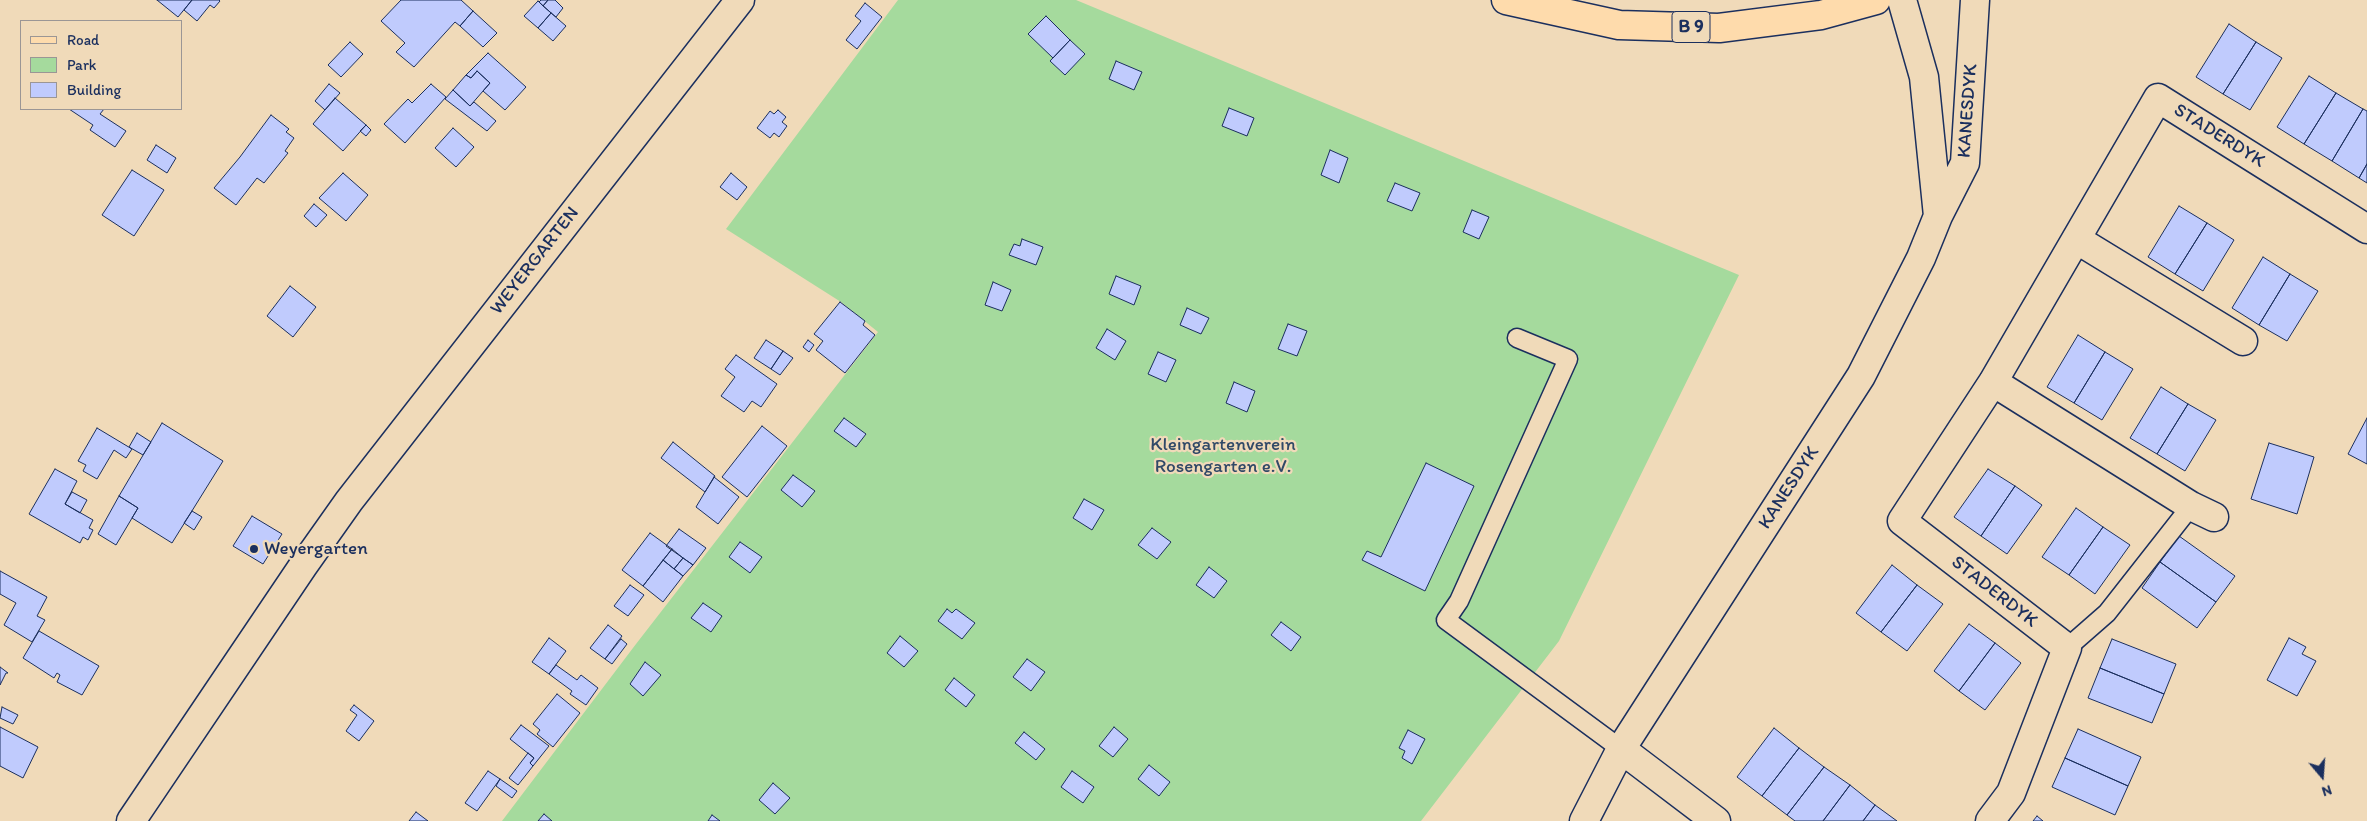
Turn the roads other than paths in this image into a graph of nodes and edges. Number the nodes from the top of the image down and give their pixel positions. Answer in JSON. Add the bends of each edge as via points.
{"nodes":[{"id":1,"x":740,"y":0,"type":"edge"},
{"id":2,"x":1506,"y":0,"type":"edge"},
{"id":3,"x":1876,"y":0,"type":"edge"},
{"id":4,"x":1902,"y":0,"type":"edge"},
{"id":5,"x":1975,"y":0,"type":"edge"},
{"id":6,"x":1938,"y":216,"type":"junction"},
{"id":7,"x":2367,"y":229,"type":"edge"},
{"id":8,"x":2076,"y":239,"type":"junction"},
{"id":9,"x":1517,"y":338,"type":"dead end"},
{"id":10,"x":2243,"y":341,"type":"dead end"},
{"id":11,"x":1993,"y":382,"type":"junction"},
{"id":12,"x":2202,"y":511,"type":"joint"},
{"id":13,"x":2067,"y":648,"type":"junction"},
{"id":14,"x":1621,"y":749,"type":"junction"},
{"id":15,"x":131,"y":821,"type":"edge"},
{"id":16,"x":1584,"y":821,"type":"edge"},
{"id":17,"x":1716,"y":821,"type":"edge"},
{"id":18,"x":1990,"y":821,"type":"edge"}],
"edges":[{"from":1,"to":15,"type":"street","name":"WEYERGARTEN","via":[[350,501],[302,566]]},
{"from":2,"to":3,"type":"main road","number":"B 9","via":[[1619,25],[1719,28],[1821,15]]},
{"from":4,"to":6,"type":"street","name":"KANESDYK","via":[[1924,77]]},
{"from":5,"to":6,"type":"street","name":"KANESDYK","via":[[1966,164]]},
{"from":6,"to":14,"type":"street","name":"KANESDYK","via":[[1921,258],[1861,376]]},
{"from":7,"to":8,"type":"street","name":"STADERDYK","via":[[2158,98]]},
{"from":8,"to":10,"type":"street"},
{"from":8,"to":11,"type":"street","name":"STADERDYK"},
{"from":9,"to":14,"type":"lane","via":[[1568,359],[1459,601],[1446,620]]},
{"from":11,"to":12,"type":"street"},
{"from":11,"to":13,"type":"street","name":"STADERDYK","via":[[1902,521]]},
{"from":12,"to":13,"type":"lane","via":[[2107,612]]},
{"from":13,"to":18,"type":"street","via":[[2011,792]]},
{"from":14,"to":16,"type":"street","name":"KANESDYK"},
{"from":14,"to":17,"type":"street"}]}
